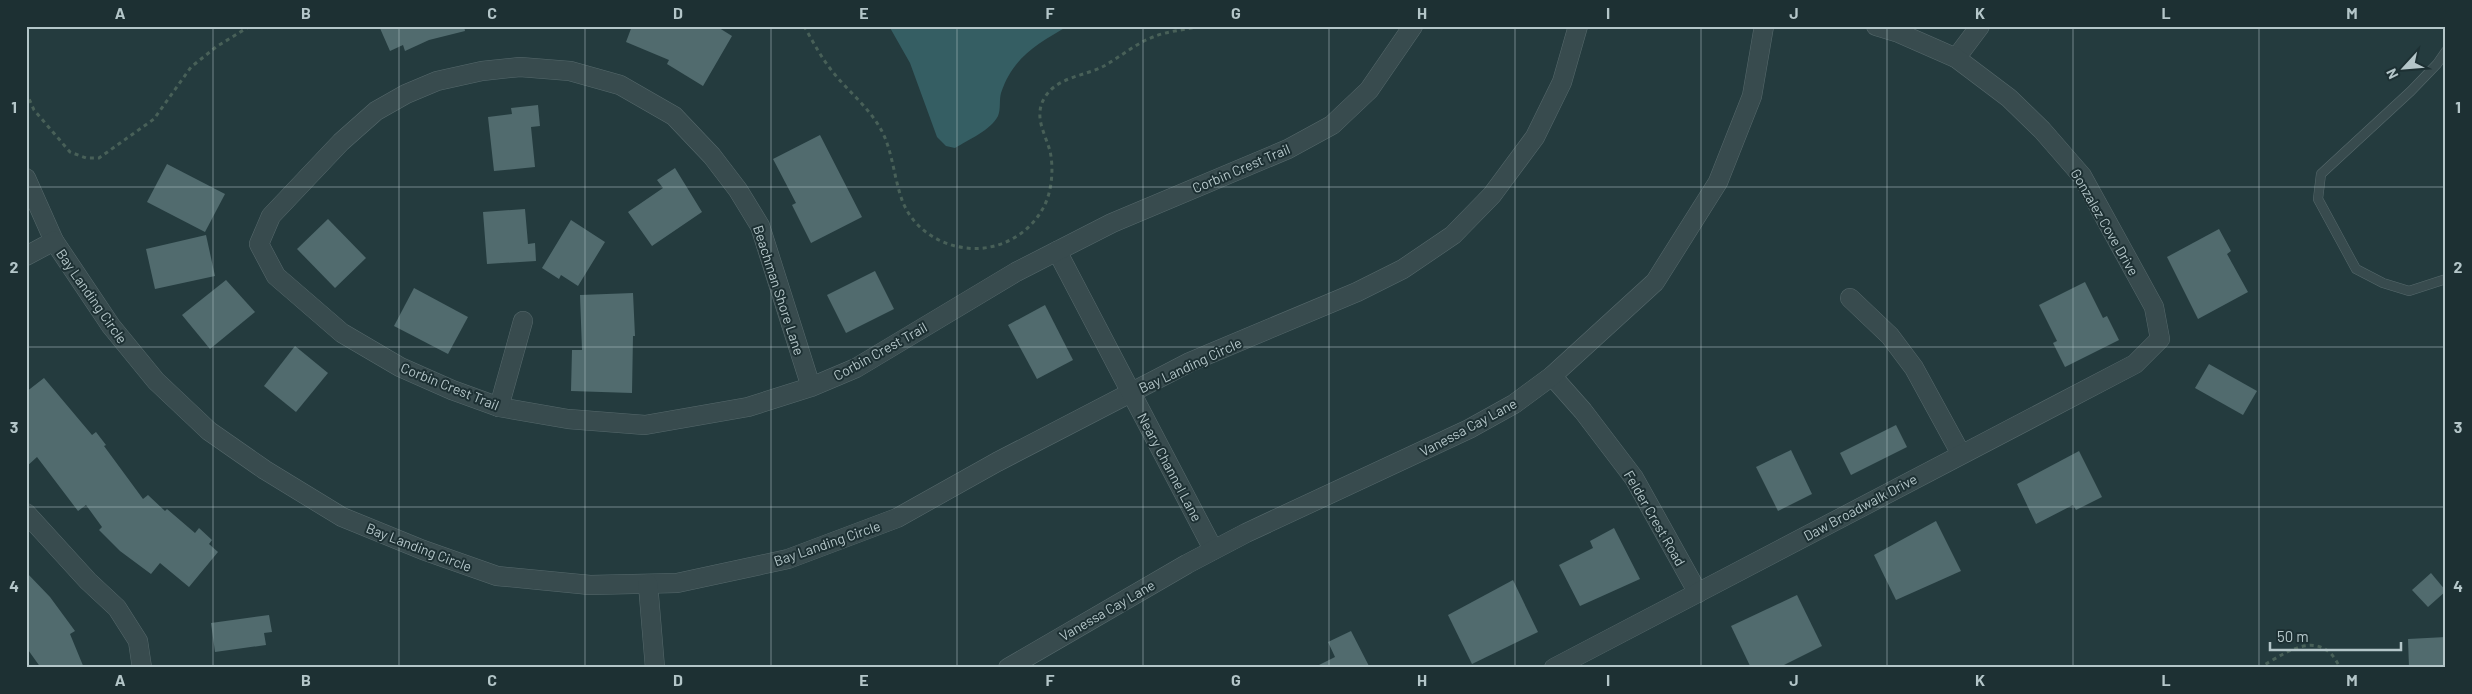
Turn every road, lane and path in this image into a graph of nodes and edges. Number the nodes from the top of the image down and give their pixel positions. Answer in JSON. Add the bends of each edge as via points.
{"nodes":[{"id":1,"x":250,"y":26,"type":"edge"},
{"id":2,"x":804,"y":26,"type":"edge"},
{"id":3,"x":1201,"y":26,"type":"edge"},
{"id":4,"x":1413,"y":26,"type":"edge"},
{"id":5,"x":1578,"y":26,"type":"edge"},
{"id":6,"x":1764,"y":26,"type":"edge"},
{"id":7,"x":1876,"y":26,"type":"edge"},
{"id":8,"x":1980,"y":26,"type":"edge"},
{"id":9,"x":2446,"y":51,"type":"edge"},
{"id":10,"x":1956,"y":58,"type":"junction"},
{"id":11,"x":26,"y":92,"type":"edge"},
{"id":12,"x":26,"y":178,"type":"edge"},
{"id":13,"x":54,"y":241,"type":"junction"},
{"id":14,"x":259,"y":244,"type":"joint"},
{"id":15,"x":1057,"y":251,"type":"junction"},
{"id":16,"x":26,"y":256,"type":"edge"},
{"id":17,"x":2446,"y":279,"type":"edge"},
{"id":18,"x":1850,"y":298,"type":"dead end"},
{"id":19,"x":523,"y":321,"type":"dead end"},
{"id":20,"x":2160,"y":339,"type":"joint"},
{"id":21,"x":1552,"y":376,"type":"junction"},
{"id":22,"x":811,"y":387,"type":"junction"},
{"id":23,"x":1131,"y":393,"type":"junction"},
{"id":24,"x":499,"y":407,"type":"junction"},
{"id":25,"x":1961,"y":454,"type":"junction"},
{"id":26,"x":26,"y":513,"type":"edge"},
{"id":27,"x":1213,"y":549,"type":"junction"},
{"id":28,"x":648,"y":584,"type":"junction"},
{"id":29,"x":1698,"y":592,"type":"junction"},
{"id":30,"x":142,"y":668,"type":"edge"},
{"id":31,"x":655,"y":668,"type":"edge"},
{"id":32,"x":1008,"y":668,"type":"edge"},
{"id":33,"x":1554,"y":668,"type":"edge"},
{"id":34,"x":2259,"y":668,"type":"edge"},
{"id":35,"x":2341,"y":668,"type":"edge"}],
"edges":[{"from":1,"to":11,"type":"path","via":[[191,67],[154,119],[99,158],[86,158],[70,152],[34,110]]},
{"from":2,"to":3,"type":"path","via":[[822,59],[879,126],[888,143],[901,198],[909,214],[935,239],[968,249],[998,246],[1010,241],[1022,233],[1042,210],[1052,172],[1050,152],[1041,127],[1040,107],[1052,89],[1104,66],[1154,36]]},
{"from":4,"to":15,"type":"street","name":"Corbin Crest Trail","via":[[1369,90],[1332,125],[1288,149],[1112,223]]},
{"from":5,"to":23,"type":"street","name":"Bay Landing Circle","via":[[1562,82],[1535,138],[1492,196],[1453,235],[1403,269],[1357,292],[1190,362]]},
{"from":6,"to":21,"type":"street","name":"Vanessa Cay Lane","via":[[1752,96],[1718,182],[1655,282]]},
{"from":7,"to":10,"type":"street","name":"Gonzalez Cove Drive"},
{"from":8,"to":10,"type":"street"},
{"from":9,"to":17,"type":"lane","via":[[2411,91],[2321,174],[2318,199],[2356,269],[2383,283],[2409,290]]},
{"from":10,"to":20,"type":"street","name":"Gonzalez Cove Drive","via":[[2009,98],[2082,176],[2154,307]]},
{"from":12,"to":13,"type":"street","name":"Bay Landing Circle"},
{"from":13,"to":16,"type":"street"},
{"from":13,"to":28,"type":"street","name":"Bay Landing Circle","via":[[111,326],[162,387],[209,431],[342,517],[497,576],[590,585]]},
{"from":14,"to":22,"type":"street","name":"Beachman Shore Lane","via":[[272,216],[341,142],[376,111],[406,94],[437,81],[482,70],[520,67],[570,71],[620,85],[674,116],[722,170],[760,226]]},
{"from":14,"to":24,"type":"street","name":"Corbin Crest Trail","via":[[276,276],[342,333],[400,367]]},
{"from":15,"to":22,"type":"street","name":"Corbin Crest Trail","via":[[856,368]]},
{"from":15,"to":23,"type":"street","name":"Neary Channel Lane"},
{"from":18,"to":25,"type":"street","via":[[1890,336],[1914,368]]},
{"from":19,"to":24,"type":"street"},
{"from":20,"to":25,"type":"street","name":"Daw Broadwalk Drive","via":[[2135,364]]},
{"from":21,"to":27,"type":"street","name":"Vanessa Cay Lane","via":[[1514,404],[1469,428]]},
{"from":21,"to":29,"type":"street","name":"Felder Crest Road","via":[[1634,478]]},
{"from":22,"to":24,"type":"street","name":"Corbin Crest Trail","via":[[748,407],[645,425],[568,419]]},
{"from":23,"to":27,"type":"street","name":"Neary Channel Lane"},
{"from":23,"to":28,"type":"street","name":"Bay Landing Circle","via":[[897,518],[788,559],[677,583]]},
{"from":25,"to":29,"type":"street","name":"Daw Broadwalk Drive"},
{"from":26,"to":30,"type":"street","via":[[117,608],[138,641]]},
{"from":27,"to":32,"type":"street","name":"Vanessa Cay Lane"},
{"from":28,"to":31,"type":"street"},
{"from":29,"to":33,"type":"street","name":"Daw Broadwalk Drive"},
{"from":34,"to":35,"type":"path","via":[[2302,645],[2329,651]]}]}
